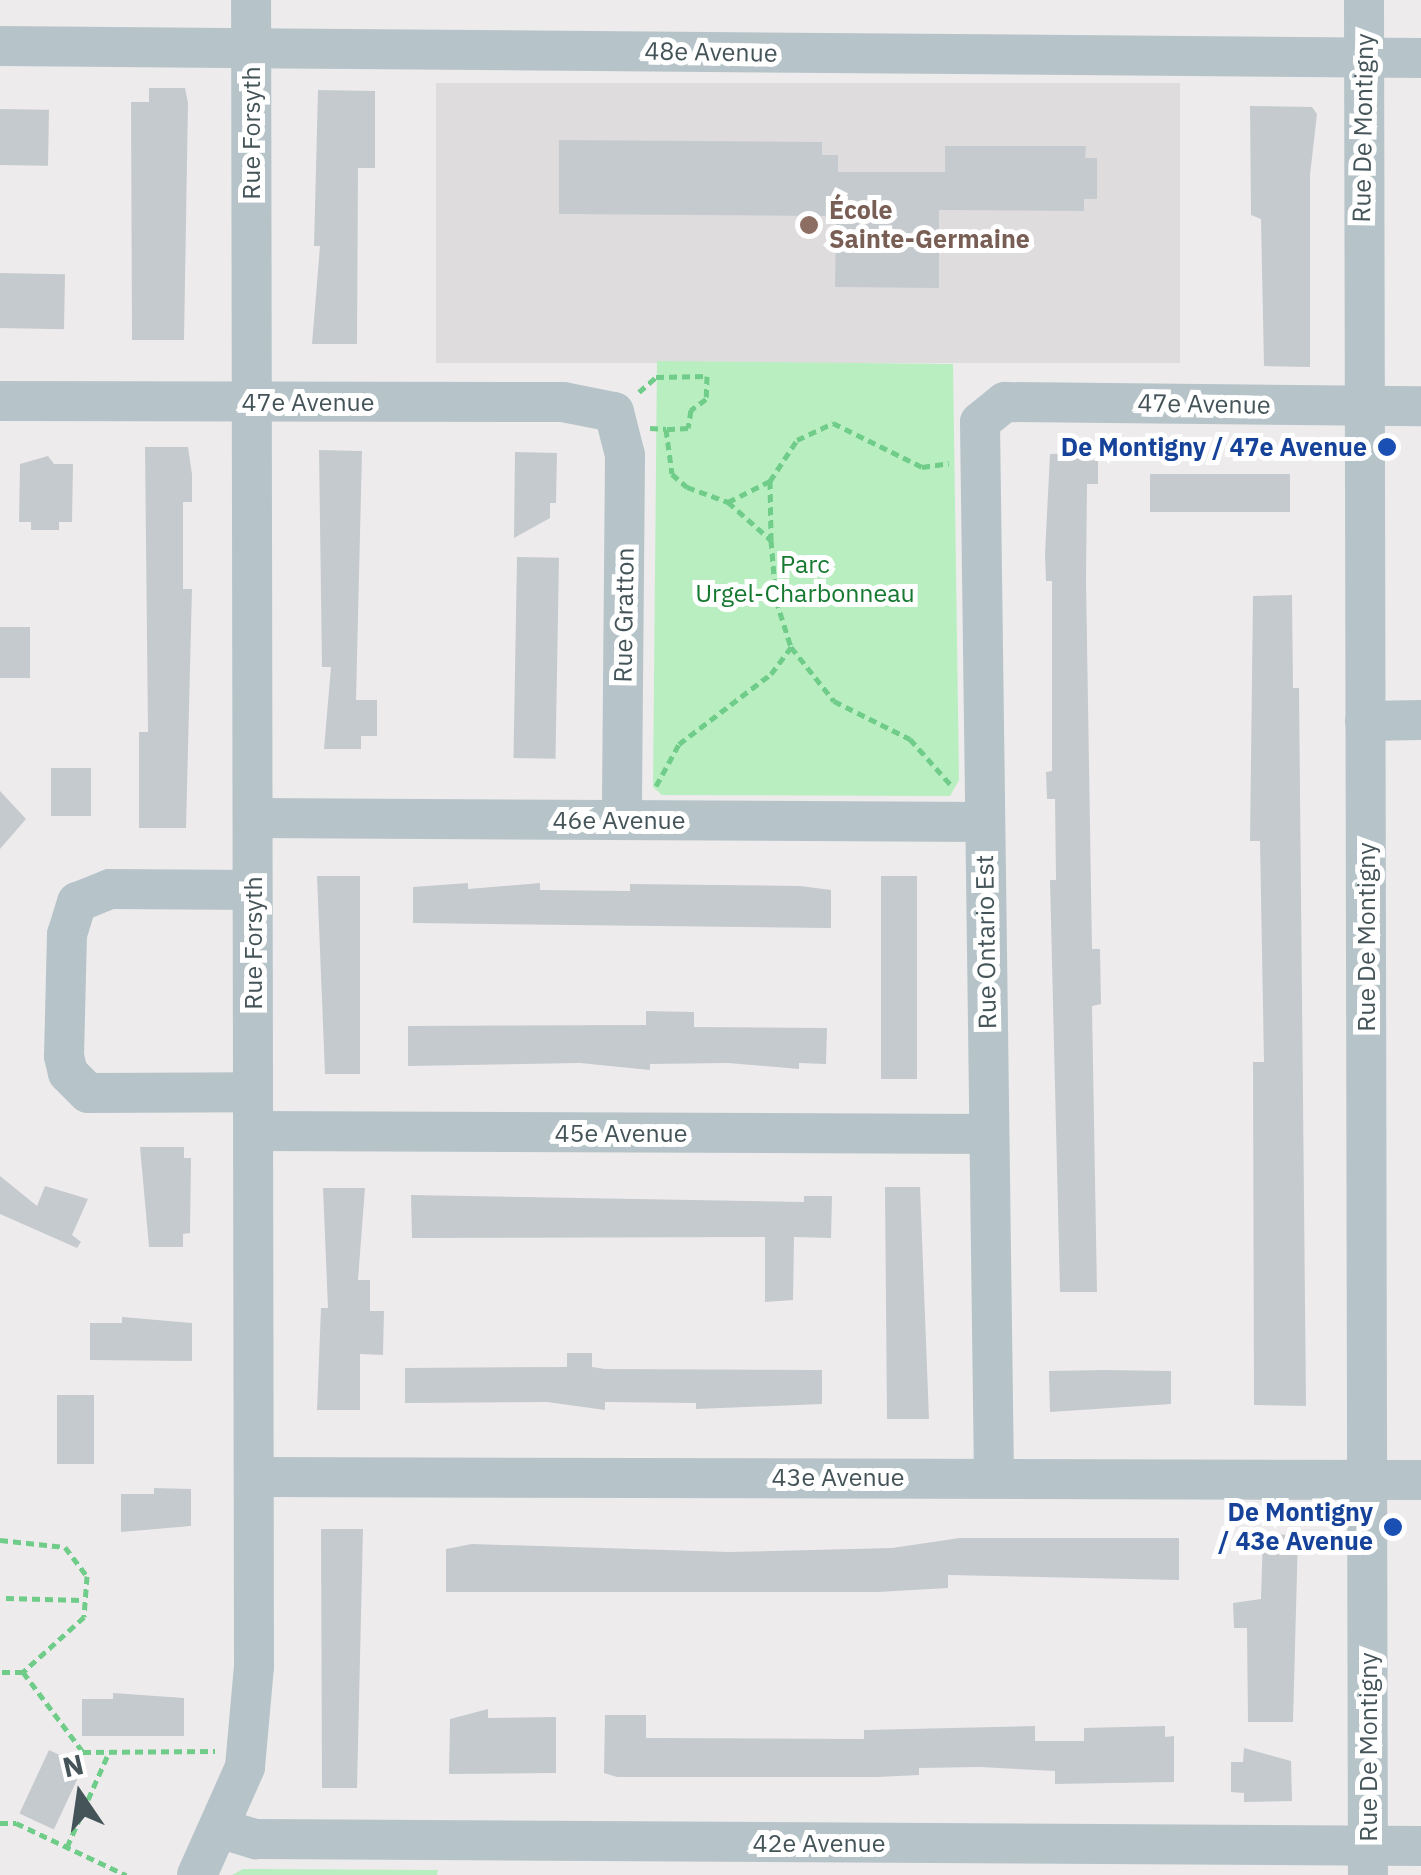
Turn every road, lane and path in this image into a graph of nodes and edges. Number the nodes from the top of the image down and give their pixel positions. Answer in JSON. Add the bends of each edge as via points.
{"nodes":[{"id":1,"x":251,"y":0,"type":"edge"},
{"id":2,"x":1364,"y":0,"type":"edge"},
{"id":3,"x":0,"y":46,"type":"edge"},
{"id":4,"x":251,"y":48,"type":"junction"},
{"id":5,"x":1364,"y":58,"type":"junction"},
{"id":6,"x":1421,"y":58,"type":"edge"},
{"id":7,"x":0,"y":400,"type":"edge"},
{"id":8,"x":250,"y":402,"type":"junction"},
{"id":9,"x":1360,"y":406,"type":"junction"},
{"id":10,"x":1421,"y":406,"type":"edge"},
{"id":11,"x":989,"y":409,"type":"joint"},
{"id":12,"x":618,"y":420,"type":"junction"},
{"id":13,"x":666,"y":429,"type":"junction"},
{"id":14,"x":979,"y":460,"type":"junction"},
{"id":15,"x":770,"y":481,"type":"junction"},
{"id":16,"x":728,"y":502,"type":"junction"},
{"id":17,"x":772,"y":540,"type":"junction"},
{"id":18,"x":791,"y":647,"type":"junction"},
{"id":19,"x":1421,"y":720,"type":"edge"},
{"id":20,"x":1365,"y":721,"type":"junction"},
{"id":21,"x":253,"y":818,"type":"junction"},
{"id":22,"x":622,"y":820,"type":"junction"},
{"id":23,"x":985,"y":822,"type":"junction"},
{"id":24,"x":252,"y":890,"type":"junction"},
{"id":25,"x":254,"y":1112,"type":"junction"},
{"id":26,"x":988,"y":1134,"type":"junction"},
{"id":27,"x":255,"y":1477,"type":"junction"},
{"id":28,"x":994,"y":1478,"type":"junction"},
{"id":29,"x":1368,"y":1480,"type":"junction"},
{"id":30,"x":1421,"y":1480,"type":"edge"},
{"id":31,"x":0,"y":1540,"type":"edge"},
{"id":32,"x":6,"y":1598,"type":"dead end"},
{"id":33,"x":85,"y":1600,"type":"junction"},
{"id":34,"x":0,"y":1672,"type":"edge"},
{"id":35,"x":23,"y":1672,"type":"junction"},
{"id":36,"x":109,"y":1752,"type":"junction"},
{"id":37,"x":248,"y":1753,"type":"junction"},
{"id":38,"x":0,"y":1823,"type":"edge"},
{"id":39,"x":218,"y":1828,"type":"junction"},
{"id":40,"x":1421,"y":1846,"type":"edge"},
{"id":41,"x":67,"y":1847,"type":"junction"},
{"id":42,"x":1368,"y":1861,"type":"edge"},
{"id":43,"x":126,"y":1875,"type":"edge"},
{"id":44,"x":196,"y":1875,"type":"edge"}],
"edges":[{"from":1,"to":4,"type":"street","name":"Rue Forsyth"},
{"from":2,"to":5,"type":"street","name":"Rue De Montigny"},
{"from":3,"to":4,"type":"street","name":"48e Avenue"},
{"from":4,"to":5,"type":"street","name":"48e Avenue"},
{"from":4,"to":8,"type":"street","name":"Rue Forsyth"},
{"from":5,"to":6,"type":"street","name":"48e Avenue"},
{"from":5,"to":9,"type":"street","name":"Rue De Montigny"},
{"from":7,"to":8,"type":"street","name":"47e Avenue"},
{"from":8,"to":12,"type":"street","name":"47e Avenue","via":[[563,402]]},
{"from":8,"to":21,"type":"street","name":"Rue Forsyth"},
{"from":9,"to":10,"type":"street","name":"47e Avenue"},
{"from":9,"to":11,"type":"street","name":"47e Avenue","via":[[1024,402]]},
{"from":9,"to":20,"type":"street","name":"Rue De Montigny"},
{"from":11,"to":14,"type":"street","name":"Rue Ontario Est","via":[[980,422]]},
{"from":12,"to":13,"type":"path"},
{"from":12,"to":13,"type":"path","via":[[656,378],[706,376],[706,399],[691,410],[688,428]]},
{"from":12,"to":22,"type":"street","name":"Rue Gratton"},
{"from":13,"to":16,"type":"path","via":[[672,474]]},
{"from":14,"to":15,"type":"path","via":[[922,467],[833,423],[797,440]]},
{"from":14,"to":23,"type":"street","name":"Rue Ontario Est"},
{"from":15,"to":16,"type":"path"},
{"from":15,"to":17,"type":"path"},
{"from":16,"to":17,"type":"path"},
{"from":17,"to":18,"type":"path","via":[[776,600]]},
{"from":18,"to":22,"type":"path","via":[[771,674],[679,744],[656,787]]},
{"from":18,"to":23,"type":"path","via":[[834,701],[910,740]]},
{"from":19,"to":20,"type":"street"},
{"from":20,"to":29,"type":"street","name":"Rue De Montigny"},
{"from":21,"to":22,"type":"street","name":"46e Avenue"},
{"from":21,"to":24,"type":"street","name":"Rue Forsyth"},
{"from":22,"to":23,"type":"street","name":"46e Avenue"},
{"from":23,"to":26,"type":"street","name":"Rue Ontario Est"},
{"from":24,"to":25,"type":"street","name":"Rue Forsyth"},
{"from":24,"to":25,"type":"street","name":"45e Avenue","via":[[110,889],[77,902],[67,934],[64,1056],[68,1073],[88,1093]]},
{"from":25,"to":26,"type":"street","name":"45e Avenue"},
{"from":25,"to":27,"type":"street","name":"Rue Forsyth"},
{"from":26,"to":28,"type":"street","name":"Rue Ontario Est"},
{"from":27,"to":28,"type":"street","name":"43e Avenue"},
{"from":27,"to":37,"type":"street","name":"Rue Forsyth"},
{"from":28,"to":29,"type":"street","name":"43e Avenue"},
{"from":29,"to":30,"type":"street","name":"43e Avenue"},
{"from":29,"to":42,"type":"street","name":"Rue De Montigny"},
{"from":31,"to":33,"type":"path","via":[[65,1547],[86,1576]]},
{"from":32,"to":33,"type":"path"},
{"from":33,"to":35,"type":"path","via":[[84,1617]]},
{"from":34,"to":35,"type":"path"},
{"from":35,"to":36,"type":"path","via":[[83,1752]]},
{"from":36,"to":37,"type":"path"},
{"from":36,"to":41,"type":"path"},
{"from":37,"to":39,"type":"street","name":"Rue Forsyth"},
{"from":38,"to":41,"type":"path","via":[[16,1823]]},
{"from":39,"to":42,"type":"street","name":"42e Avenue","via":[[256,1839]]},
{"from":39,"to":44,"type":"street","name":"Rue Forsyth"},
{"from":40,"to":42,"type":"street","name":"42e Avenue"},
{"from":41,"to":43,"type":"path"}]}
